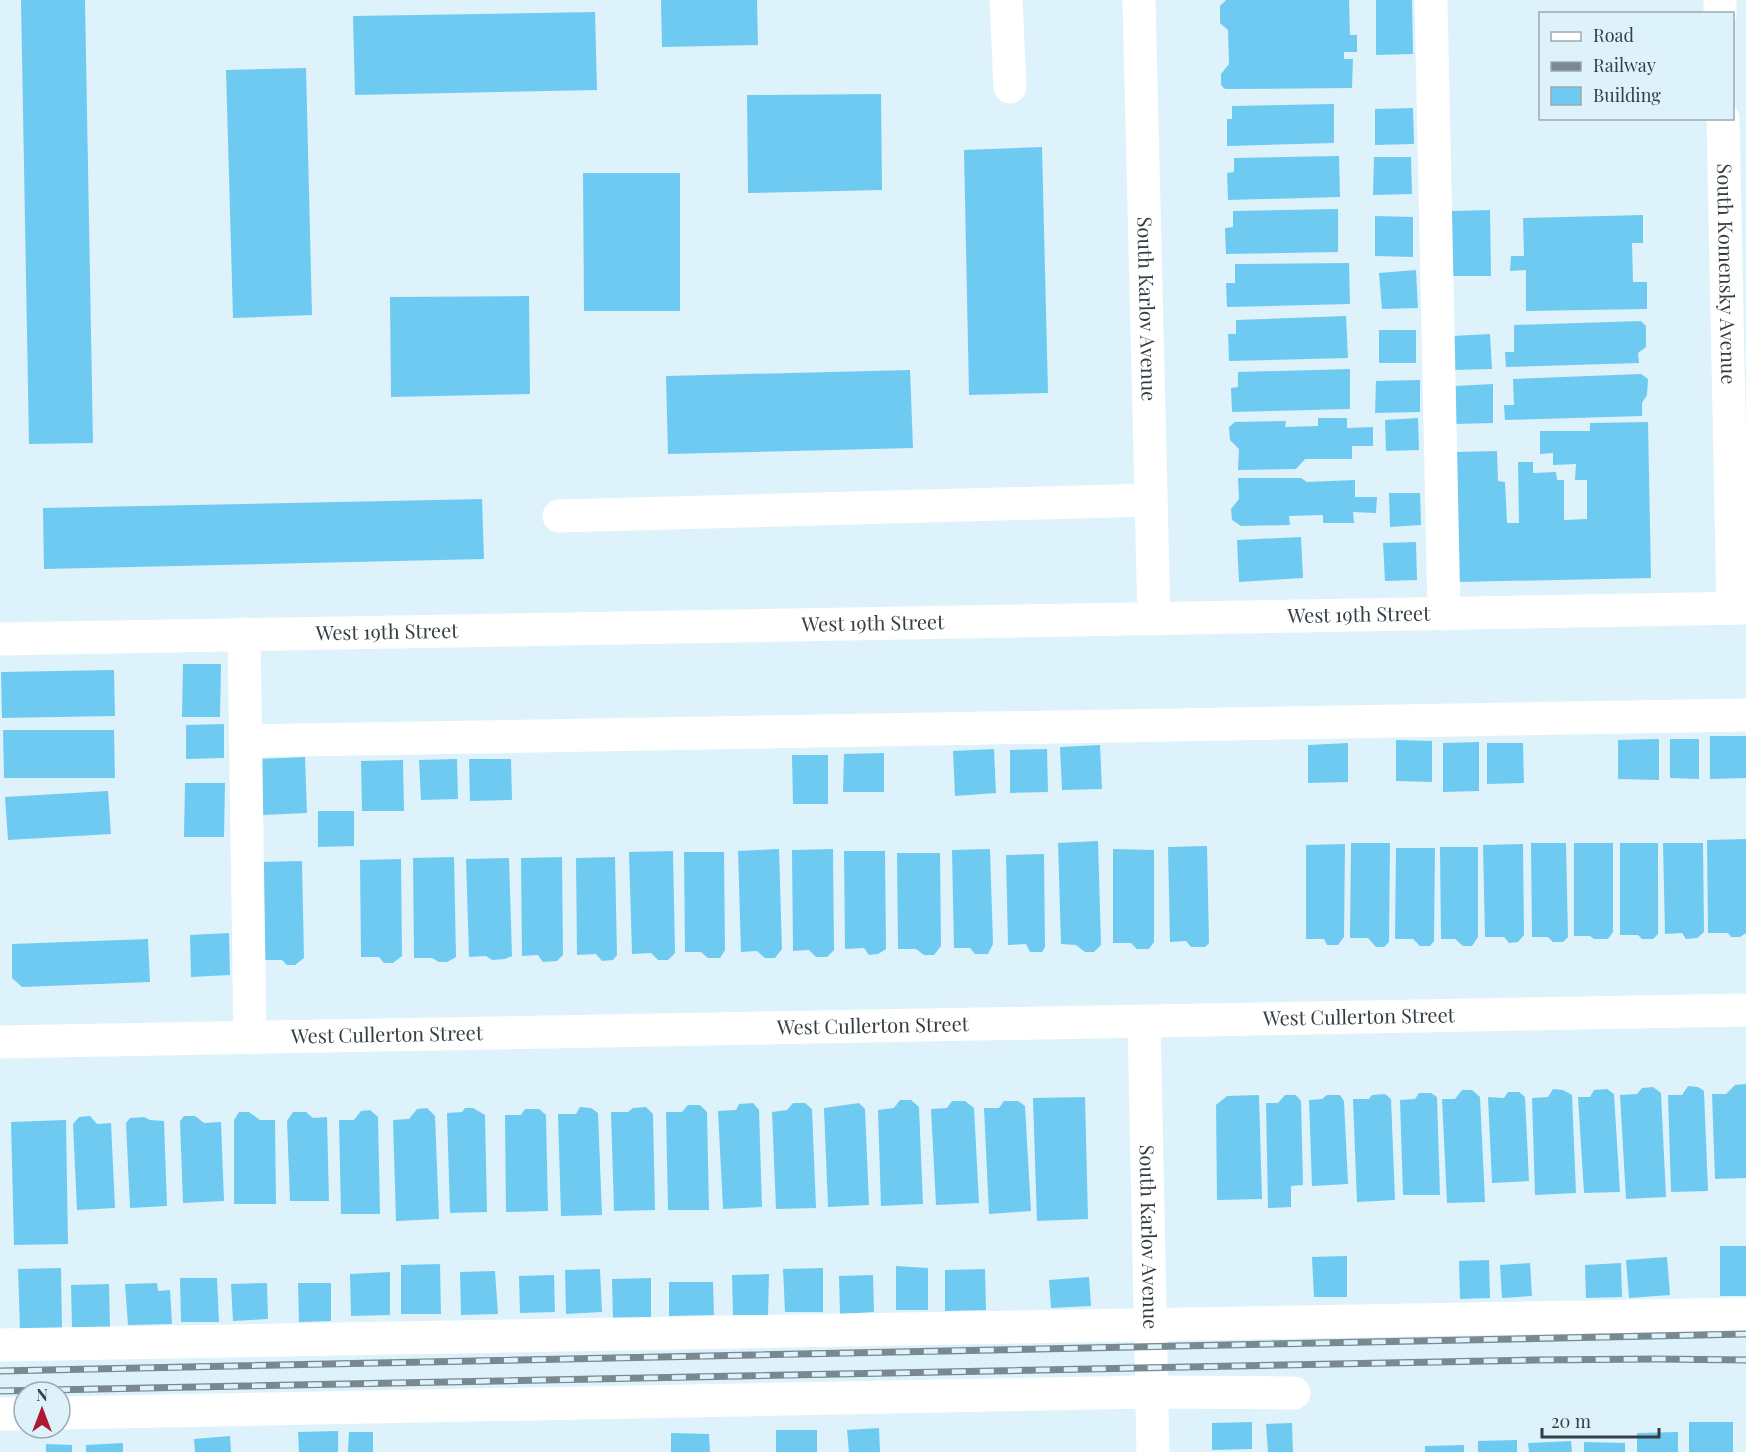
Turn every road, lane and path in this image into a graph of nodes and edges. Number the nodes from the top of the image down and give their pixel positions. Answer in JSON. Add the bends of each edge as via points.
{"nodes":[{"id":1,"x":1006,"y":0,"type":"edge"},
{"id":2,"x":1139,"y":0,"type":"edge"},
{"id":3,"x":1431,"y":0,"type":"edge"},
{"id":4,"x":1010,"y":87,"type":"dead end"},
{"id":5,"x":1723,"y":120,"type":"edge"},
{"id":6,"x":1151,"y":500,"type":"junction"},
{"id":7,"x":559,"y":516,"type":"dead end"},
{"id":8,"x":1740,"y":608,"type":"edge"},
{"id":9,"x":1444,"y":614,"type":"junction"},
{"id":10,"x":1154,"y":619,"type":"junction"},
{"id":11,"x":244,"y":634,"type":"junction"},
{"id":12,"x":0,"y":639,"type":"edge"},
{"id":13,"x":1746,"y":715,"type":"edge"},
{"id":14,"x":246,"y":741,"type":"junction"},
{"id":15,"x":1746,"y":1010,"type":"edge"},
{"id":16,"x":1144,"y":1021,"type":"junction"},
{"id":17,"x":250,"y":1038,"type":"junction"},
{"id":18,"x":0,"y":1042,"type":"edge"},
{"id":19,"x":1746,"y":1314,"type":"edge"},
{"id":20,"x":1150,"y":1325,"type":"junction"},
{"id":21,"x":0,"y":1345,"type":"edge"},
{"id":22,"x":1152,"y":1392,"type":"junction"},
{"id":23,"x":1294,"y":1392,"type":"dead end"},
{"id":24,"x":72,"y":1413,"type":"edge"},
{"id":25,"x":1153,"y":1452,"type":"edge"}],
"edges":[{"from":1,"to":4,"type":"street"},
{"from":2,"to":6,"type":"street","name":"South Karlov Avenue"},
{"from":3,"to":9,"type":"street"},
{"from":5,"to":8,"type":"street","name":"South Komensky Avenue"},
{"from":6,"to":7,"type":"street"},
{"from":6,"to":10,"type":"street","name":"South Karlov Avenue"},
{"from":8,"to":9,"type":"street","name":"West 19th Street"},
{"from":9,"to":10,"type":"street","name":"West 19th Street"},
{"from":10,"to":11,"type":"street","name":"West 19th Street"},
{"from":11,"to":12,"type":"street","name":"West 19th Street"},
{"from":11,"to":14,"type":"street"},
{"from":13,"to":14,"type":"street"},
{"from":14,"to":17,"type":"street"},
{"from":15,"to":16,"type":"street","name":"West Cullerton Street"},
{"from":16,"to":17,"type":"street","name":"West Cullerton Street"},
{"from":16,"to":20,"type":"street","name":"South Karlov Avenue"},
{"from":17,"to":18,"type":"street","name":"West Cullerton Street"},
{"from":19,"to":20,"type":"street"},
{"from":20,"to":21,"type":"street"},
{"from":20,"to":22,"type":"street","name":"South Karlov Avenue"},
{"from":22,"to":23,"type":"street"},
{"from":22,"to":24,"type":"street"},
{"from":22,"to":25,"type":"street","name":"South Karlov Avenue"}]}
